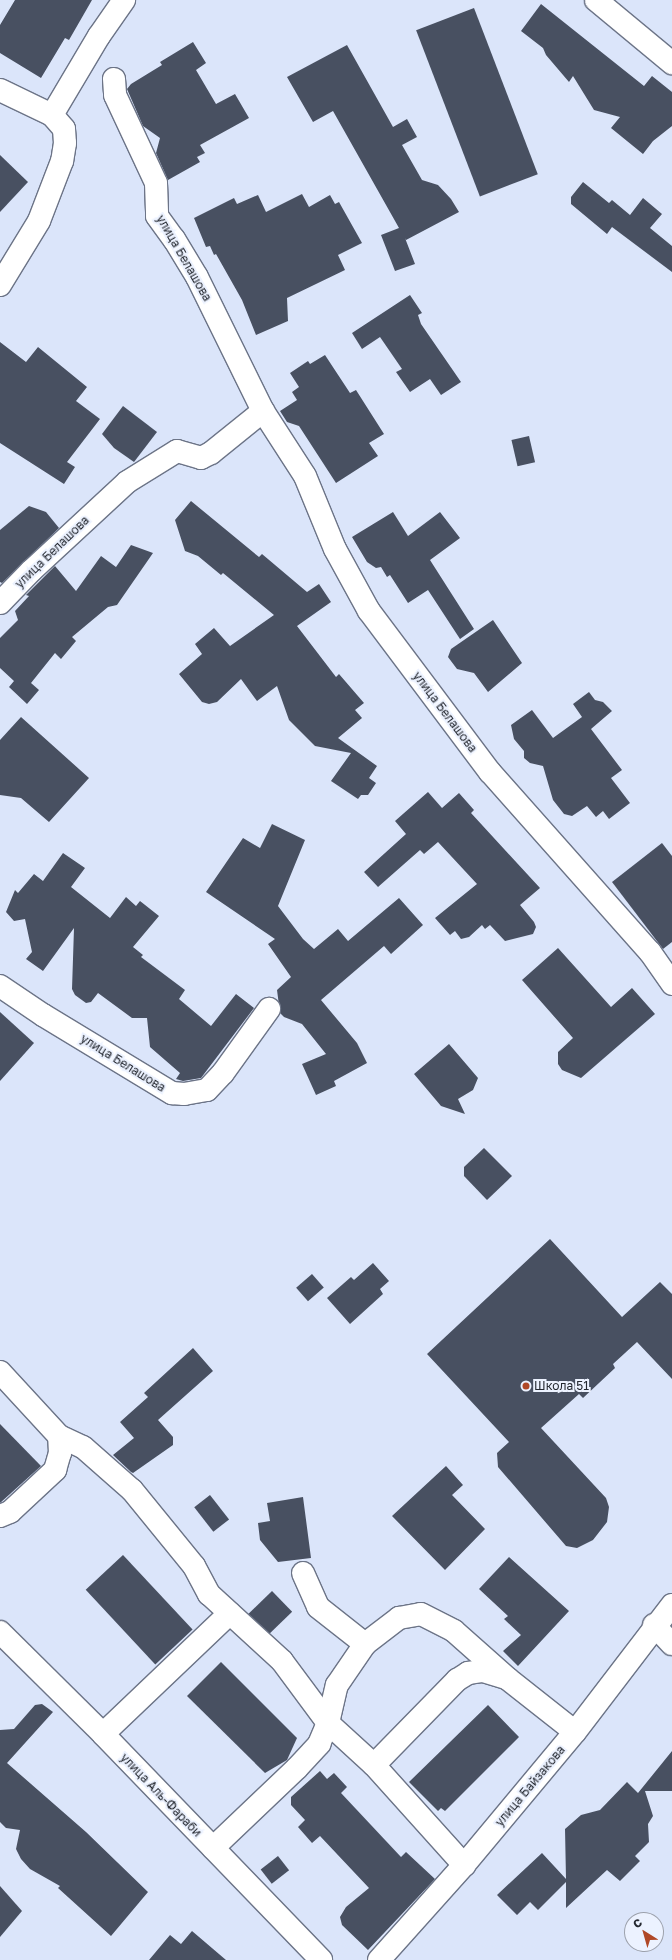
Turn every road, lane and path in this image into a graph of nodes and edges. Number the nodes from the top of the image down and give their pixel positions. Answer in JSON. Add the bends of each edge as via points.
{"nodes":[{"id":1,"x":124,"y":0,"type":"edge"},
{"id":2,"x":596,"y":0,"type":"edge"},
{"id":3,"x":672,"y":63,"type":"edge"},
{"id":4,"x":114,"y":79,"type":"dead end"},
{"id":5,"x":0,"y":90,"type":"edge"},
{"id":6,"x":58,"y":122,"type":"junction"},
{"id":7,"x":0,"y":285,"type":"edge"},
{"id":8,"x":263,"y":411,"type":"junction"},
{"id":9,"x":0,"y":604,"type":"edge"},
{"id":10,"x":672,"y":984,"type":"edge"},
{"id":11,"x":0,"y":986,"type":"edge"},
{"id":12,"x":268,"y":1009,"type":"dead end"},
{"id":13,"x":0,"y":1372,"type":"edge"},
{"id":14,"x":59,"y":1436,"type":"junction"},
{"id":15,"x":0,"y":1516,"type":"edge"},
{"id":16,"x":303,"y":1572,"type":"dead end"},
{"id":17,"x":672,"y":1605,"type":"edge"},
{"id":18,"x":230,"y":1613,"type":"junction"},
{"id":19,"x":654,"y":1625,"type":"junction"},
{"id":20,"x":0,"y":1632,"type":"edge"},
{"id":21,"x":365,"y":1644,"type":"junction"},
{"id":22,"x":672,"y":1644,"type":"edge"},
{"id":23,"x":508,"y":1679,"type":"junction"},
{"id":24,"x":328,"y":1723,"type":"junction"},
{"id":25,"x":574,"y":1732,"type":"junction"},
{"id":26,"x":103,"y":1734,"type":"junction"},
{"id":27,"x":374,"y":1765,"type":"junction"},
{"id":28,"x":213,"y":1848,"type":"junction"},
{"id":29,"x":464,"y":1864,"type":"junction"},
{"id":30,"x":321,"y":1960,"type":"edge"},
{"id":31,"x":379,"y":1960,"type":"edge"}],
"edges":[{"from":1,"to":6,"type":"street","via":[[99,36]]},
{"from":2,"to":3,"type":"street"},
{"from":4,"to":8,"type":"street","name":"улица Белашова","via":[[115,95],[156,183],[157,216],[174,238],[197,277]]},
{"from":5,"to":6,"type":"street"},
{"from":6,"to":7,"type":"street","via":[[62,161],[52,192],[39,221]]},
{"from":8,"to":9,"type":"street","name":"улица Белашова","via":[[211,453],[201,458],[177,451],[127,482],[31,571]]},
{"from":8,"to":10,"type":"street","name":"улица Белашова","via":[[305,476],[335,549],[369,611],[490,772],[650,952]]},
{"from":11,"to":12,"type":"street","name":"улица Белашова","via":[[172,1093],[184,1094],[207,1090],[223,1073]]},
{"from":13,"to":14,"type":"street"},
{"from":14,"to":15,"type":"street","via":[[60,1453],[55,1470],[10,1512]]},
{"from":14,"to":18,"type":"street","via":[[83,1447],[132,1490],[194,1566],[209,1594]]},
{"from":16,"to":21,"type":"street","via":[[318,1607]]},
{"from":17,"to":19,"type":"street","name":"улица Байзакова"},
{"from":18,"to":24,"type":"street","via":[[282,1661]]},
{"from":18,"to":26,"type":"street"},
{"from":19,"to":22,"type":"street"},
{"from":19,"to":25,"type":"street","name":"улица Байзакова"},
{"from":20,"to":26,"type":"street","name":"улица Аль-Фараби"},
{"from":21,"to":23,"type":"street","via":[[399,1618],[421,1614],[454,1631]]},
{"from":21,"to":24,"type":"street","via":[[337,1685]]},
{"from":23,"to":25,"type":"street"},
{"from":23,"to":27,"type":"street","via":[[483,1671],[468,1673],[457,1680]]},
{"from":24,"to":27,"type":"street"},
{"from":24,"to":28,"type":"street","via":[[319,1744],[297,1768]]},
{"from":25,"to":29,"type":"street","name":"улица Байзакова"},
{"from":26,"to":28,"type":"street","name":"улица Аль-Фараби"},
{"from":27,"to":29,"type":"street"},
{"from":28,"to":30,"type":"street","name":"улица Аль-Фараби"},
{"from":29,"to":31,"type":"street","name":"улица Байзакова"}]}
